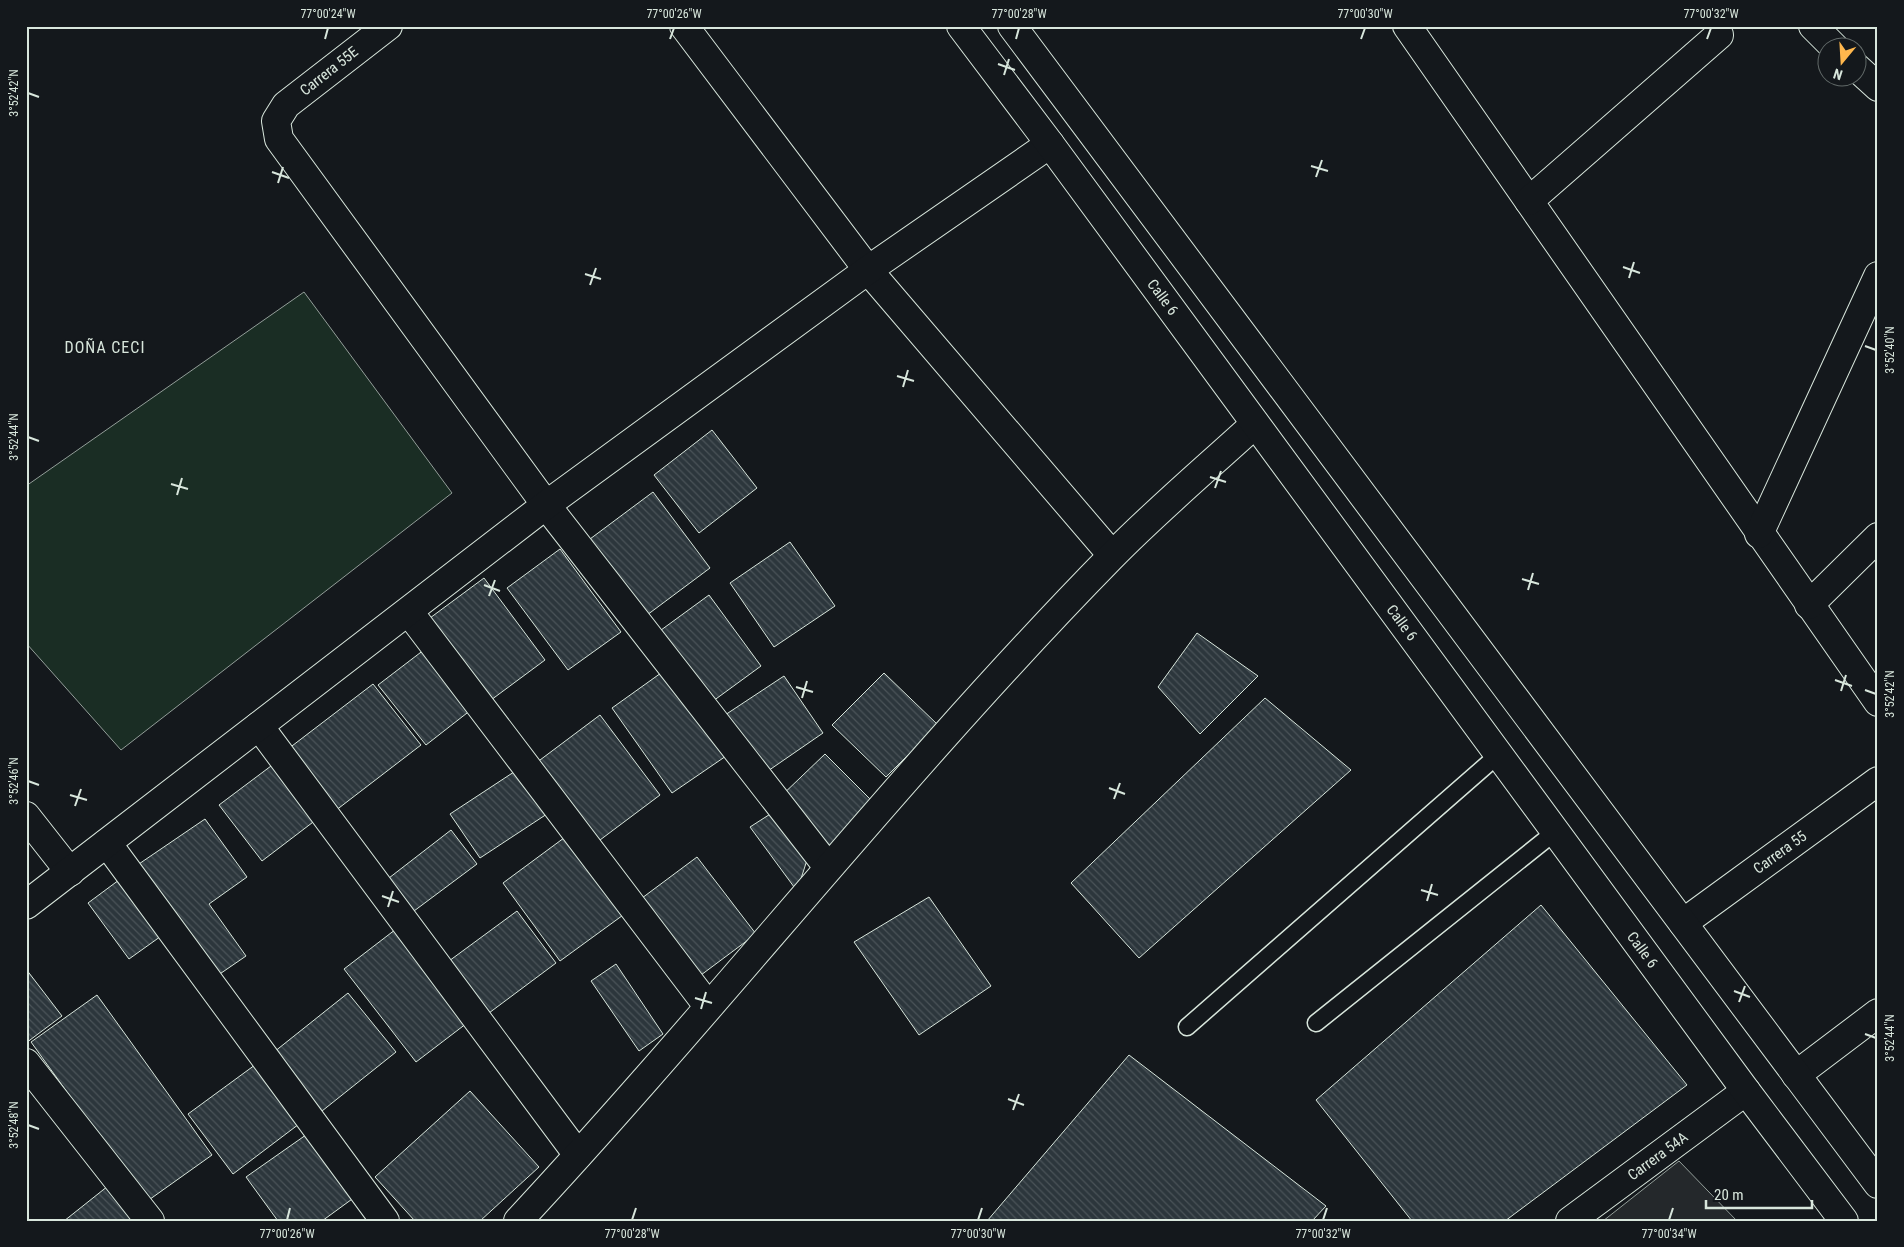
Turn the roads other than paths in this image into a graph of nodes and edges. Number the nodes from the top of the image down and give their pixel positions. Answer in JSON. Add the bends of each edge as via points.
{"nodes":[{"id":1,"x":388,"y":26,"type":"edge"},
{"id":2,"x":684,"y":26,"type":"edge"},
{"id":3,"x":961,"y":26,"type":"edge"},
{"id":4,"x":1012,"y":26,"type":"edge"},
{"id":5,"x":1407,"y":26,"type":"edge"},
{"id":6,"x":1813,"y":26,"type":"edge"},
{"id":7,"x":1719,"y":35,"type":"dead end"},
{"id":8,"x":1826,"y":38,"type":"edge"},
{"id":9,"x":1866,"y":76,"type":"edge"},
{"id":10,"x":1878,"y":87,"type":"edge"},
{"id":11,"x":1050,"y":144,"type":"junction"},
{"id":12,"x":1528,"y":202,"type":"junction"},
{"id":13,"x":868,"y":270,"type":"junction"},
{"id":14,"x":1878,"y":276,"type":"edge"},
{"id":15,"x":1255,"y":424,"type":"junction"},
{"id":16,"x":546,"y":505,"type":"junction"},
{"id":17,"x":1759,"y":534,"type":"junction"},
{"id":18,"x":1878,"y":538,"type":"edge"},
{"id":19,"x":1112,"y":556,"type":"junction"},
{"id":20,"x":1809,"y":605,"type":"junction"},
{"id":21,"x":408,"y":612,"type":"junction"},
{"id":22,"x":1878,"y":702,"type":"edge"},
{"id":23,"x":259,"y":726,"type":"junction"},
{"id":24,"x":1498,"y":755,"type":"junction"},
{"id":25,"x":1878,"y":781,"type":"edge"},
{"id":26,"x":26,"y":816,"type":"edge"},
{"id":27,"x":1555,"y":832,"type":"junction"},
{"id":28,"x":107,"y":843,"type":"junction"},
{"id":29,"x":828,"y":867,"type":"junction"},
{"id":30,"x":70,"y":872,"type":"junction"},
{"id":31,"x":26,"y":905,"type":"edge"},
{"id":32,"x":1683,"y":924,"type":"junction"},
{"id":33,"x":708,"y":1006,"type":"junction"},
{"id":34,"x":1878,"y":1014,"type":"edge"},
{"id":35,"x":1316,"y":1023,"type":"dead end"},
{"id":36,"x":1188,"y":1027,"type":"dead end"},
{"id":37,"x":26,"y":1063,"type":"edge"},
{"id":38,"x":1796,"y":1075,"type":"junction"},
{"id":39,"x":1746,"y":1091,"type":"junction"},
{"id":40,"x":578,"y":1156,"type":"junction"},
{"id":41,"x":1878,"y":1184,"type":"edge"},
{"id":42,"x":150,"y":1221,"type":"edge"},
{"id":43,"x":385,"y":1221,"type":"edge"},
{"id":44,"x":518,"y":1221,"type":"edge"},
{"id":45,"x":1570,"y":1221,"type":"edge"},
{"id":46,"x":1844,"y":1221,"type":"edge"}],
"edges":[{"from":1,"to":16,"type":"main road","name":"Carrera 55E","via":[[286,105],[276,121],[279,139]]},
{"from":2,"to":13,"type":"main road"},
{"from":3,"to":11,"type":"main road","name":"Calle 6"},
{"from":4,"to":32,"type":"main road"},
{"from":5,"to":12,"type":"main road"},
{"from":6,"to":8,"type":"main road"},
{"from":7,"to":12,"type":"main road"},
{"from":9,"to":10,"type":"main road"},
{"from":11,"to":13,"type":"main road"},
{"from":11,"to":15,"type":"main road","name":"Calle 6"},
{"from":12,"to":17,"type":"main road"},
{"from":13,"to":16,"type":"main road"},
{"from":13,"to":19,"type":"main road"},
{"from":14,"to":17,"type":"main road"},
{"from":15,"to":19,"type":"main road"},
{"from":15,"to":24,"type":"main road","name":"Calle 6"},
{"from":16,"to":21,"type":"main road"},
{"from":16,"to":29,"type":"main road"},
{"from":17,"to":20,"type":"main road"},
{"from":18,"to":20,"type":"main road"},
{"from":19,"to":29,"type":"main road","via":[[971,705]]},
{"from":20,"to":22,"type":"main road"},
{"from":21,"to":23,"type":"main road"},
{"from":21,"to":33,"type":"main road"},
{"from":23,"to":28,"type":"main road"},
{"from":23,"to":40,"type":"main road"},
{"from":24,"to":27,"type":"main road","name":"Calle 6"},
{"from":24,"to":36,"type":"lane"},
{"from":25,"to":32,"type":"main road","name":"Carrera 55"},
{"from":26,"to":30,"type":"main road"},
{"from":27,"to":35,"type":"lane"},
{"from":27,"to":39,"type":"main road","name":"Calle 6"},
{"from":28,"to":30,"type":"main road"},
{"from":28,"to":43,"type":"main road"},
{"from":29,"to":33,"type":"main road"},
{"from":30,"to":31,"type":"main road"},
{"from":32,"to":38,"type":"main road"},
{"from":33,"to":40,"type":"main road"},
{"from":34,"to":38,"type":"main road"},
{"from":37,"to":42,"type":"main road"},
{"from":38,"to":41,"type":"main road"},
{"from":39,"to":45,"type":"main road","name":"Carrera 54A"},
{"from":39,"to":46,"type":"main road","name":"Calle 6"},
{"from":40,"to":44,"type":"main road"}]}
